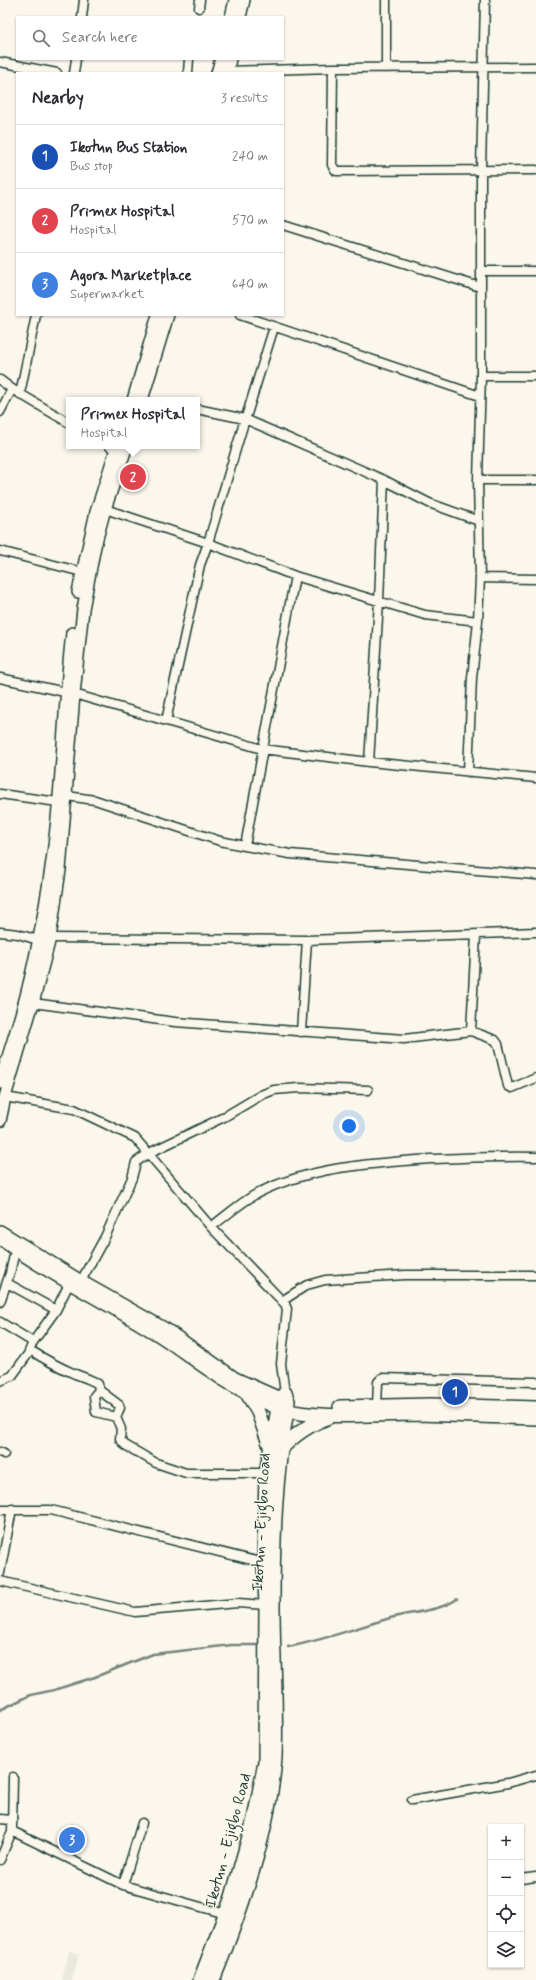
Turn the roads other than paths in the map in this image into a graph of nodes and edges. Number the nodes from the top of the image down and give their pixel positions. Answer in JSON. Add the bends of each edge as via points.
{"nodes":[{"id":1,"x":84,"y":0,"type":"edge"},
{"id":2,"x":235,"y":0,"type":"edge"},
{"id":3,"x":244,"y":0,"type":"edge"},
{"id":4,"x":386,"y":0,"type":"edge"},
{"id":5,"x":485,"y":0,"type":"edge"},
{"id":6,"x":82,"y":16,"type":"edge"},
{"id":7,"x":231,"y":16,"type":"edge"},
{"id":8,"x":240,"y":16,"type":"edge"},
{"id":9,"x":76,"y":60,"type":"edge"},
{"id":10,"x":189,"y":60,"type":"edge"},
{"id":11,"x":221,"y":60,"type":"edge"},
{"id":12,"x":230,"y":60,"type":"edge"},
{"id":13,"x":0,"y":62,"type":"edge"},
{"id":14,"x":484,"y":67,"type":"junction"},
{"id":15,"x":536,"y":67,"type":"edge"},
{"id":16,"x":333,"y":68,"type":"junction"},
{"id":17,"x":386,"y":68,"type":"junction"},
{"id":18,"x":52,"y":72,"type":"edge"},
{"id":19,"x":74,"y":72,"type":"edge"},
{"id":20,"x":188,"y":72,"type":"edge"},
{"id":21,"x":224,"y":72,"type":"edge"},
{"id":22,"x":481,"y":170,"type":"junction"},
{"id":23,"x":536,"y":170,"type":"edge"},
{"id":24,"x":284,"y":225,"type":"edge"},
{"id":25,"x":481,"y":271,"type":"junction"},
{"id":26,"x":536,"y":271,"type":"edge"},
{"id":27,"x":480,"y":287,"type":"junction"},
{"id":28,"x":36,"y":316,"type":"edge"},
{"id":29,"x":158,"y":316,"type":"edge"},
{"id":30,"x":168,"y":316,"type":"edge"},
{"id":31,"x":243,"y":316,"type":"edge"},
{"id":32,"x":274,"y":327,"type":"junction"},
{"id":33,"x":481,"y":376,"type":"junction"},
{"id":34,"x":536,"y":376,"type":"edge"},
{"id":35,"x":0,"y":380,"type":"edge"},
{"id":36,"x":12,"y":389,"type":"junction"},
{"id":37,"x":20,"y":394,"type":"junction"},
{"id":38,"x":480,"y":396,"type":"junction"},
{"id":39,"x":143,"y":397,"type":"edge"},
{"id":40,"x":143,"y":397,"type":"edge"},
{"id":41,"x":200,"y":409,"type":"edge"},
{"id":42,"x":0,"y":412,"type":"edge"},
{"id":43,"x":246,"y":417,"type":"junction"},
{"id":44,"x":66,"y":421,"type":"edge"},
{"id":45,"x":113,"y":449,"type":"edge"},
{"id":46,"x":126,"y":449,"type":"edge"},
{"id":47,"x":384,"y":480,"type":"junction"},
{"id":48,"x":478,"y":480,"type":"junction"},
{"id":49,"x":536,"y":480,"type":"edge"},
{"id":50,"x":105,"y":509,"type":"junction"},
{"id":51,"x":479,"y":521,"type":"junction"},
{"id":52,"x":208,"y":543,"type":"junction"},
{"id":53,"x":0,"y":551,"type":"edge"},
{"id":54,"x":82,"y":572,"type":"junction"},
{"id":55,"x":295,"y":576,"type":"junction"},
{"id":56,"x":480,"y":578,"type":"junction"},
{"id":57,"x":536,"y":579,"type":"edge"},
{"id":58,"x":379,"y":601,"type":"junction"},
{"id":59,"x":79,"y":608,"type":"junction"},
{"id":60,"x":478,"y":621,"type":"junction"},
{"id":61,"x":0,"y":678,"type":"edge"},
{"id":62,"x":69,"y":693,"type":"junction"},
{"id":63,"x":166,"y":721,"type":"junction"},
{"id":64,"x":262,"y":750,"type":"junction"},
{"id":65,"x":369,"y":762,"type":"junction"},
{"id":66,"x":468,"y":772,"type":"junction"},
{"id":67,"x":536,"y":778,"type":"edge"},
{"id":68,"x":0,"y":794,"type":"edge"},
{"id":69,"x":63,"y":799,"type":"junction"},
{"id":70,"x":244,"y":846,"type":"junction"},
{"id":71,"x":536,"y":875,"type":"edge"},
{"id":72,"x":0,"y":932,"type":"edge"},
{"id":73,"x":536,"y":932,"type":"edge"},
{"id":74,"x":476,"y":935,"type":"junction"},
{"id":75,"x":44,"y":939,"type":"junction"},
{"id":76,"x":307,"y":940,"type":"junction"},
{"id":77,"x":33,"y":1003,"type":"junction"},
{"id":78,"x":471,"y":1031,"type":"junction"},
{"id":79,"x":301,"y":1032,"type":"junction"},
{"id":80,"x":1,"y":1077,"type":"edge"},
{"id":81,"x":536,"y":1078,"type":"edge"},
{"id":82,"x":368,"y":1090,"type":"dead end"},
{"id":83,"x":5,"y":1097,"type":"junction"},
{"id":84,"x":0,"y":1121,"type":"edge"},
{"id":85,"x":149,"y":1153,"type":"junction"},
{"id":86,"x":536,"y":1157,"type":"edge"},
{"id":87,"x":211,"y":1228,"type":"junction"},
{"id":88,"x":0,"y":1231,"type":"edge"},
{"id":89,"x":0,"y":1240,"type":"edge"},
{"id":90,"x":15,"y":1251,"type":"junction"},
{"id":91,"x":536,"y":1275,"type":"edge"},
{"id":92,"x":81,"y":1281,"type":"junction"},
{"id":93,"x":7,"y":1283,"type":"junction"},
{"id":94,"x":69,"y":1284,"type":"junction"},
{"id":95,"x":282,"y":1301,"type":"junction"},
{"id":96,"x":0,"y":1302,"type":"edge"},
{"id":97,"x":56,"y":1310,"type":"junction"},
{"id":98,"x":0,"y":1322,"type":"edge"},
{"id":99,"x":31,"y":1346,"type":"junction"},
{"id":100,"x":0,"y":1381,"type":"edge"},
{"id":101,"x":536,"y":1382,"type":"edge"},
{"id":102,"x":99,"y":1390,"type":"junction"},
{"id":103,"x":248,"y":1395,"type":"junction"},
{"id":104,"x":283,"y":1402,"type":"junction"},
{"id":105,"x":378,"y":1406,"type":"junction"},
{"id":106,"x":536,"y":1408,"type":"edge"},
{"id":107,"x":333,"y":1415,"type":"junction"},
{"id":108,"x":116,"y":1417,"type":"junction"},
{"id":109,"x":536,"y":1418,"type":"edge"},
{"id":110,"x":275,"y":1449,"type":"junction"},
{"id":111,"x":266,"y":1473,"type":"junction"},
{"id":112,"x":12,"y":1509,"type":"junction"},
{"id":113,"x":0,"y":1510,"type":"edge"},
{"id":114,"x":264,"y":1563,"type":"junction"},
{"id":115,"x":0,"y":1573,"type":"edge"},
{"id":116,"x":0,"y":1581,"type":"edge"},
{"id":117,"x":266,"y":1605,"type":"junction"},
{"id":118,"x":536,"y":1775,"type":"edge"},
{"id":119,"x":13,"y":1777,"type":"dead end"},
{"id":120,"x":412,"y":1800,"type":"dead end"},
{"id":121,"x":0,"y":1819,"type":"edge"},
{"id":122,"x":12,"y":1820,"type":"junction"},
{"id":123,"x":142,"y":1823,"type":"dead end"},
{"id":124,"x":12,"y":1831,"type":"junction"},
{"id":125,"x":0,"y":1860,"type":"edge"},
{"id":126,"x":536,"y":1877,"type":"edge"},
{"id":127,"x":524,"y":1879,"type":"edge"},
{"id":128,"x":123,"y":1885,"type":"junction"},
{"id":129,"x":241,"y":1889,"type":"junction"},
{"id":130,"x":226,"y":1914,"type":"junction"},
{"id":131,"x":200,"y":1980,"type":"edge"},
{"id":132,"x":213,"y":1980,"type":"edge"}],
"edges":[{"from":1,"to":6,"type":"street"},
{"from":2,"to":7,"type":"main road"},
{"from":3,"to":8,"type":"main road"},
{"from":4,"to":17,"type":"street"},
{"from":5,"to":14,"type":"street"},
{"from":9,"to":19,"type":"street"},
{"from":10,"to":20,"type":"street"},
{"from":11,"to":21,"type":"main road"},
{"from":12,"to":21,"type":"main road"},
{"from":13,"to":18,"type":"street"},
{"from":14,"to":15,"type":"street"},
{"from":14,"to":17,"type":"street"},
{"from":14,"to":22,"type":"street"},
{"from":16,"to":17,"type":"street"},
{"from":16,"to":21,"type":"street"},
{"from":16,"to":22,"type":"street","via":[[332,166],[336,171]]},
{"from":22,"to":23,"type":"street"},
{"from":22,"to":25,"type":"street"},
{"from":24,"to":27,"type":"street"},
{"from":25,"to":26,"type":"street"},
{"from":25,"to":27,"type":"street"},
{"from":27,"to":33,"type":"street"},
{"from":28,"to":37,"type":"street"},
{"from":29,"to":39,"type":"main road"},
{"from":30,"to":40,"type":"main road"},
{"from":31,"to":32,"type":"street"},
{"from":32,"to":38,"type":"street"},
{"from":32,"to":43,"type":"street"},
{"from":33,"to":34,"type":"street"},
{"from":33,"to":38,"type":"street"},
{"from":35,"to":36,"type":"street"},
{"from":36,"to":37,"type":"street"},
{"from":36,"to":42,"type":"street"},
{"from":37,"to":44,"type":"street"},
{"from":38,"to":48,"type":"street"},
{"from":41,"to":43,"type":"street"},
{"from":43,"to":47,"type":"street"},
{"from":43,"to":52,"type":"street"},
{"from":45,"to":54,"type":"main road"},
{"from":46,"to":50,"type":"main road"},
{"from":47,"to":51,"type":"street","via":[[429,503]]},
{"from":47,"to":58,"type":"street"},
{"from":48,"to":49,"type":"street"},
{"from":48,"to":51,"type":"street"},
{"from":50,"to":52,"type":"street"},
{"from":50,"to":59,"type":"main road"},
{"from":51,"to":56,"type":"street"},
{"from":52,"to":55,"type":"street"},
{"from":52,"to":63,"type":"street","via":[[200,564]]},
{"from":53,"to":54,"type":"street"},
{"from":54,"to":59,"type":"main road"},
{"from":55,"to":58,"type":"street"},
{"from":55,"to":64,"type":"street"},
{"from":56,"to":57,"type":"street"},
{"from":56,"to":60,"type":"street"},
{"from":58,"to":60,"type":"street","via":[[425,615]]},
{"from":58,"to":65,"type":"street"},
{"from":59,"to":62,"type":"main road"},
{"from":60,"to":66,"type":"street","via":[[472,678]]},
{"from":61,"to":62,"type":"street"},
{"from":62,"to":63,"type":"street"},
{"from":62,"to":69,"type":"main road"},
{"from":63,"to":64,"type":"street"},
{"from":64,"to":65,"type":"street"},
{"from":64,"to":70,"type":"street"},
{"from":65,"to":66,"type":"street"},
{"from":66,"to":67,"type":"street"},
{"from":68,"to":69,"type":"street"},
{"from":69,"to":70,"type":"street","via":[[95,800],[220,841]]},
{"from":69,"to":75,"type":"main road","via":[[51,868]]},
{"from":70,"to":71,"type":"street","via":[[290,854]]},
{"from":72,"to":75,"type":"street"},
{"from":73,"to":74,"type":"street"},
{"from":74,"to":76,"type":"street"},
{"from":74,"to":78,"type":"street"},
{"from":75,"to":76,"type":"street"},
{"from":75,"to":77,"type":"main road"},
{"from":75,"to":80,"type":"main road"},
{"from":76,"to":79,"type":"street"},
{"from":77,"to":79,"type":"street","via":[[176,1022]]},
{"from":77,"to":83,"type":"main road"},
{"from":78,"to":79,"type":"street","via":[[404,1039]]},
{"from":78,"to":81,"type":"street","via":[[495,1040],[498,1044],[508,1086],[517,1087]]},
{"from":82,"to":85,"type":"street","via":[[274,1090]]},
{"from":83,"to":84,"type":"main road"},
{"from":83,"to":85,"type":"street","via":[[74,1109],[135,1138]]},
{"from":85,"to":87,"type":"street"},
{"from":85,"to":92,"type":"street","via":[[136,1162],[132,1178],[105,1237]]},
{"from":86,"to":87,"type":"street","via":[[495,1156],[391,1162],[326,1170],[295,1178],[255,1194]]},
{"from":87,"to":95,"type":"street"},
{"from":88,"to":92,"type":"main road"},
{"from":89,"to":90,"type":"main road"},
{"from":90,"to":93,"type":"street"},
{"from":90,"to":94,"type":"main road"},
{"from":91,"to":95,"type":"street","via":[[405,1275],[325,1280],[307,1285]]},
{"from":92,"to":104,"type":"main road","via":[[166,1329],[235,1378]]},
{"from":93,"to":96,"type":"street"},
{"from":93,"to":97,"type":"street"},
{"from":94,"to":97,"type":"street"},
{"from":94,"to":103,"type":"main road","via":[[162,1337],[210,1372]]},
{"from":95,"to":104,"type":"street","via":[[287,1309],[281,1364]]},
{"from":97,"to":99,"type":"street"},
{"from":98,"to":99,"type":"street"},
{"from":99,"to":100,"type":"street","via":[[12,1376]]},
{"from":99,"to":102,"type":"street","via":[[42,1358],[94,1381],[98,1384]]},
{"from":101,"to":105,"type":"street","via":[[382,1378],[378,1382]]},
{"from":102,"to":108,"type":"street","via":[[120,1408]]},
{"from":102,"to":108,"type":"street","via":[[94,1396],[96,1412],[111,1418]]},
{"from":103,"to":104,"type":"main road"},
{"from":103,"to":110,"type":"main road"},
{"from":104,"to":105,"type":"main road","via":[[317,1407]]},
{"from":104,"to":107,"type":"main road","via":[[307,1414]]},
{"from":104,"to":110,"type":"main road","name":"Ikotun - Ejigbo Road"},
{"from":105,"to":106,"type":"main road"},
{"from":107,"to":109,"type":"main road","via":[[417,1414]]},
{"from":107,"to":110,"type":"main road","via":[[303,1429]]},
{"from":108,"to":111,"type":"street","via":[[121,1429],[120,1439],[125,1445],[156,1463],[193,1474]]},
{"from":110,"to":111,"type":"main road","name":"Ikotun - Ejigbo Road"},
{"from":110,"to":129,"type":"main road","name":"Ikotun - Ejigbo Road","via":[[275,1757],[267,1812]]},
{"from":111,"to":114,"type":"main road","name":"Ikotun - Ejigbo Road"},
{"from":112,"to":113,"type":"street"},
{"from":112,"to":114,"type":"street","via":[[51,1510]]},
{"from":112,"to":115,"type":"street"},
{"from":114,"to":117,"type":"main road","name":"Ikotun - Ejigbo Road"},
{"from":116,"to":117,"type":"street","via":[[135,1612],[238,1603]]},
{"from":117,"to":129,"type":"main road","name":"Ikotun - Ejigbo Road","via":[[265,1762]]},
{"from":118,"to":120,"type":"street","via":[[508,1783]]},
{"from":119,"to":122,"type":"street"},
{"from":121,"to":122,"type":"street"},
{"from":122,"to":124,"type":"street"},
{"from":123,"to":128,"type":"street"},
{"from":124,"to":125,"type":"street"},
{"from":124,"to":128,"type":"street"},
{"from":126,"to":127,"type":"street"},
{"from":128,"to":130,"type":"street"},
{"from":129,"to":130,"type":"main road","name":"Ikotun - Ejigbo Road"},
{"from":129,"to":132,"type":"main road","name":"Ikotun - Ejigbo Road","via":[[238,1919]]},
{"from":130,"to":131,"type":"main road","name":"Ikotun - Ejigbo Road"}]}
